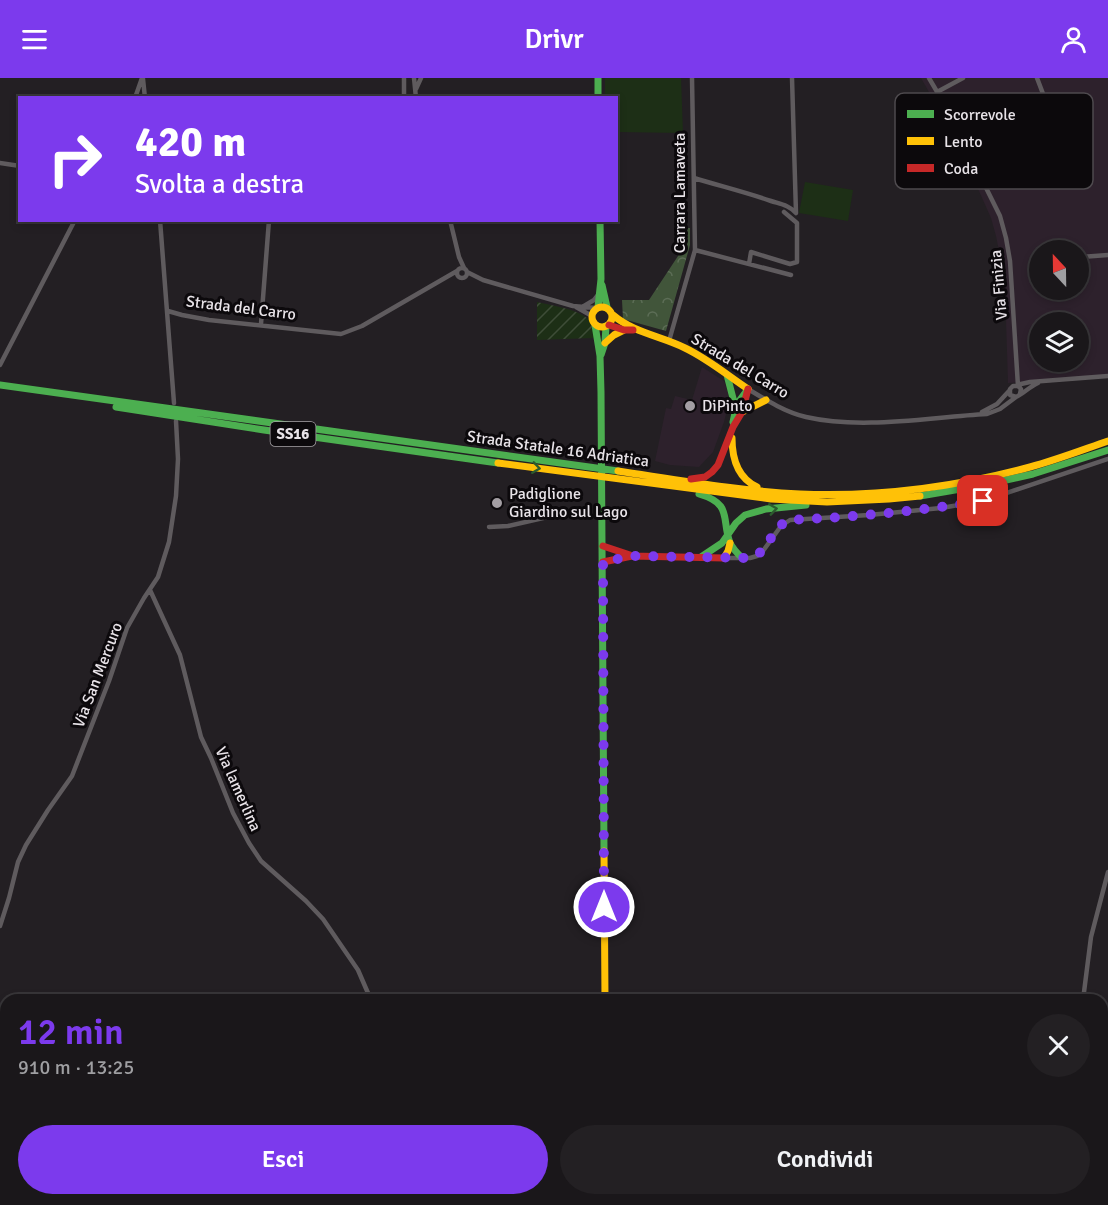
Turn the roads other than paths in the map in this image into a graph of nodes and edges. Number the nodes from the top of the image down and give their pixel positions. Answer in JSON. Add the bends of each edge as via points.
{"nodes":[{"id":1,"x":142,"y":78,"type":"edge"},
{"id":2,"x":404,"y":78,"type":"edge"},
{"id":3,"x":414,"y":78,"type":"edge"},
{"id":4,"x":421,"y":78,"type":"edge"},
{"id":5,"x":598,"y":78,"type":"edge"},
{"id":6,"x":692,"y":78,"type":"edge"},
{"id":7,"x":792,"y":78,"type":"edge"},
{"id":8,"x":929,"y":78,"type":"edge"},
{"id":9,"x":963,"y":78,"type":"edge"},
{"id":10,"x":1037,"y":78,"type":"edge"},
{"id":11,"x":416,"y":89,"type":"junction"},
{"id":12,"x":937,"y":92,"type":"joint"},
{"id":13,"x":1043,"y":93,"type":"edge"},
{"id":14,"x":136,"y":96,"type":"edge"},
{"id":15,"x":145,"y":96,"type":"edge"},
{"id":16,"x":404,"y":96,"type":"edge"},
{"id":17,"x":416,"y":96,"type":"edge"},
{"id":18,"x":598,"y":96,"type":"edge"},
{"id":19,"x":0,"y":163,"type":"edge"},
{"id":20,"x":18,"y":165,"type":"edge"},
{"id":21,"x":694,"y":178,"type":"junction"},
{"id":22,"x":987,"y":189,"type":"edge"},
{"id":23,"x":784,"y":212,"type":"dead end"},
{"id":24,"x":74,"y":222,"type":"edge"},
{"id":25,"x":160,"y":222,"type":"edge"},
{"id":26,"x":269,"y":222,"type":"edge"},
{"id":27,"x":450,"y":222,"type":"edge"},
{"id":28,"x":600,"y":222,"type":"edge"},
{"id":29,"x":695,"y":250,"type":"junction"},
{"id":30,"x":1108,"y":255,"type":"edge"},
{"id":31,"x":1089,"y":256,"type":"edge"},
{"id":32,"x":749,"y":264,"type":"junction"},
{"id":33,"x":462,"y":270,"type":"junction"},
{"id":34,"x":791,"y":275,"type":"dead end"},
{"id":35,"x":461,"y":277,"type":"junction"},
{"id":36,"x":601,"y":279,"type":"junction"},
{"id":37,"x":442,"y":280,"type":"junction"},
{"id":38,"x":483,"y":280,"type":"junction"},
{"id":39,"x":598,"y":296,"type":"junction"},
{"id":40,"x":573,"y":306,"type":"junction"},
{"id":41,"x":583,"y":306,"type":"junction"},
{"id":42,"x":607,"y":307,"type":"junction"},
{"id":43,"x":597,"y":308,"type":"junction"},
{"id":44,"x":168,"y":311,"type":"junction"},
{"id":45,"x":613,"y":315,"type":"junction"},
{"id":46,"x":592,"y":316,"type":"junction"},
{"id":47,"x":261,"y":324,"type":"junction"},
{"id":48,"x":596,"y":324,"type":"junction"},
{"id":49,"x":607,"y":326,"type":"junction"},
{"id":50,"x":624,"y":330,"type":"junction"},
{"id":51,"x":638,"y":330,"type":"junction"},
{"id":52,"x":669,"y":341,"type":"junction"},
{"id":53,"x":605,"y":343,"type":"junction"},
{"id":54,"x":600,"y":356,"type":"junction"},
{"id":55,"x":1016,"y":364,"type":"junction"},
{"id":56,"x":0,"y":365,"type":"edge"},
{"id":57,"x":727,"y":375,"type":"junction"},
{"id":58,"x":1108,"y":376,"type":"edge"},
{"id":59,"x":1040,"y":382,"type":"junction"},
{"id":60,"x":0,"y":385,"type":"edge"},
{"id":61,"x":1018,"y":387,"type":"junction"},
{"id":62,"x":747,"y":389,"type":"junction"},
{"id":63,"x":1010,"y":389,"type":"junction"},
{"id":64,"x":0,"y":391,"type":"edge"},
{"id":65,"x":1018,"y":396,"type":"junction"},
{"id":66,"x":766,"y":400,"type":"junction"},
{"id":67,"x":174,"y":403,"type":"dead end"},
{"id":68,"x":738,"y":410,"type":"junction"},
{"id":69,"x":974,"y":415,"type":"junction"},
{"id":70,"x":176,"y":421,"type":"dead end"},
{"id":71,"x":733,"y":427,"type":"junction"},
{"id":72,"x":1108,"y":441,"type":"edge"},
{"id":73,"x":1108,"y":450,"type":"edge"},
{"id":74,"x":1108,"y":459,"type":"edge"},
{"id":75,"x":623,"y":476,"type":"junction"},
{"id":76,"x":665,"y":482,"type":"junction"},
{"id":77,"x":771,"y":492,"type":"junction"},
{"id":78,"x":827,"y":502,"type":"junction"},
{"id":79,"x":587,"y":508,"type":"dead end"},
{"id":80,"x":489,"y":527,"type":"dead end"},
{"id":81,"x":727,"y":541,"type":"junction"},
{"id":82,"x":603,"y":546,"type":"junction"},
{"id":83,"x":632,"y":556,"type":"junction"},
{"id":84,"x":701,"y":557,"type":"junction"},
{"id":85,"x":724,"y":558,"type":"junction"},
{"id":86,"x":742,"y":558,"type":"junction"},
{"id":87,"x":603,"y":562,"type":"junction"},
{"id":88,"x":150,"y":590,"type":"junction"},
{"id":89,"x":1108,"y":872,"type":"edge"},
{"id":90,"x":0,"y":926,"type":"edge"},
{"id":91,"x":368,"y":994,"type":"edge"},
{"id":92,"x":605,"y":994,"type":"edge"},
{"id":93,"x":1084,"y":994,"type":"edge"}],
"edges":[{"from":1,"to":14,"type":"street"},
{"from":1,"to":15,"type":"street"},
{"from":2,"to":16,"type":"street"},
{"from":3,"to":11,"type":"street"},
{"from":4,"to":11,"type":"street"},
{"from":5,"to":18,"type":"main road"},
{"from":6,"to":21,"type":"street","name":"Carrara Lamaveta"},
{"from":7,"to":21,"type":"street","via":[[796,213],[788,206],[742,190]]},
{"from":8,"to":12,"type":"street","name":"Via Finizia"},
{"from":9,"to":12,"type":"street"},
{"from":10,"to":13,"type":"street"},
{"from":11,"to":17,"type":"street"},
{"from":19,"to":20,"type":"street"},
{"from":21,"to":29,"type":"street","name":"Carrara Lamaveta"},
{"from":22,"to":55,"type":"street","name":"Via Finizia","via":[[1000,216],[1010,261]]},
{"from":23,"to":32,"type":"street","via":[[797,223],[796,262],[790,264],[751,252]]},
{"from":24,"to":56,"type":"street"},
{"from":25,"to":44,"type":"street"},
{"from":26,"to":47,"type":"street"},
{"from":27,"to":33,"type":"street"},
{"from":28,"to":36,"type":"main road"},
{"from":29,"to":32,"type":"street"},
{"from":29,"to":52,"type":"street","name":"Carrara Lamaveta"},
{"from":30,"to":31,"type":"street"},
{"from":32,"to":34,"type":"street"},
{"from":33,"to":35,"type":"street"},
{"from":33,"to":35,"type":"street","via":[[466,276]]},
{"from":33,"to":37,"type":"street","name":"Strada del Carro"},
{"from":33,"to":38,"type":"street","name":"Strada del Carro"},
{"from":35,"to":37,"type":"street","name":"Strada del Carro"},
{"from":35,"to":38,"type":"street","name":"Strada del Carro"},
{"from":36,"to":39,"type":"main road"},
{"from":36,"to":42,"type":"main road"},
{"from":37,"to":47,"type":"street","name":"Strada del Carro","via":[[341,334]]},
{"from":38,"to":40,"type":"street","name":"Strada del Carro"},
{"from":39,"to":41,"type":"street"},
{"from":39,"to":43,"type":"main road"},
{"from":40,"to":41,"type":"street","name":"Strada del Carro"},
{"from":40,"to":46,"type":"street","name":"Strada del Carro"},
{"from":41,"to":43,"type":"street","name":"Strada del Carro"},
{"from":42,"to":43,"type":"main road"},
{"from":42,"to":45,"type":"main road"},
{"from":43,"to":46,"type":"main road"},
{"from":44,"to":47,"type":"street","name":"Strada del Carro","via":[[209,320]]},
{"from":44,"to":67,"type":"street"},
{"from":45,"to":49,"type":"main road"},
{"from":45,"to":51,"type":"main road","name":"Strada del Carro"},
{"from":46,"to":48,"type":"main road"},
{"from":48,"to":49,"type":"main road"},
{"from":48,"to":54,"type":"main road"},
{"from":49,"to":50,"type":"main road","name":"Strada del Carro"},
{"from":49,"to":53,"type":"main road"},
{"from":50,"to":51,"type":"main road","name":"Strada del Carro"},
{"from":50,"to":53,"type":"main road"},
{"from":51,"to":52,"type":"main road","name":"Strada del Carro"},
{"from":52,"to":57,"type":"main road","name":"Strada del Carro"},
{"from":53,"to":54,"type":"main road"},
{"from":54,"to":82,"type":"main road"},
{"from":55,"to":61,"type":"street","name":"Via Finizia"},
{"from":55,"to":63,"type":"street","name":"Via Finizia"},
{"from":57,"to":62,"type":"main road","name":"Strada del Carro"},
{"from":57,"to":68,"type":"main road"},
{"from":58,"to":59,"type":"street","name":"Strada del Carro"},
{"from":59,"to":61,"type":"street","name":"Strada del Carro"},
{"from":59,"to":65,"type":"street","name":"Strada del Carro"},
{"from":60,"to":75,"type":"main road","name":"Strada Statale 16 Adriatica","number":"SS16","via":[[585,466]]},
{"from":61,"to":63,"type":"street"},
{"from":61,"to":65,"type":"street"},
{"from":62,"to":66,"type":"street","name":"Strada del Carro"},
{"from":62,"to":68,"type":"main road"},
{"from":63,"to":65,"type":"street","via":[[1011,396]]},
{"from":63,"to":69,"type":"street","name":"Strada del Carro","via":[[997,404]]},
{"from":64,"to":75,"type":"main road","name":"Strada Statale 16 Adriatica","number":"SS16","one_way":true,"via":[[586,475]]},
{"from":65,"to":69,"type":"street","name":"Strada del Carro","via":[[1000,409]]},
{"from":66,"to":68,"type":"main road"},
{"from":66,"to":69,"type":"street","name":"Strada del Carro","via":[[804,416],[839,422]]},
{"from":68,"to":71,"type":"main road"},
{"from":70,"to":88,"type":"street","name":"Via San Mercuro","via":[[176,496],[169,542]]},
{"from":71,"to":76,"type":"main road","via":[[712,472],[705,477]]},
{"from":71,"to":77,"type":"main road","via":[[731,446],[741,475],[750,485]]},
{"from":72,"to":77,"type":"main road","name":"Strada Statale 16 Adriatica","number":"SS16","via":[[1030,467],[932,487],[828,495]]},
{"from":73,"to":78,"type":"main road","name":"Strada Statale 16 Adriatica","number":"SS16","via":[[984,485],[889,499]]},
{"from":74,"to":86,"type":"street","via":[[983,501],[790,520],[757,556]]},
{"from":75,"to":76,"type":"main road","name":"Strada Statale 16 Adriatica","number":"SS16"},
{"from":76,"to":77,"type":"main road","name":"Strada Statale 16 Adriatica","number":"SS16"},
{"from":76,"to":78,"type":"main road","name":"Strada Statale 16 Adriatica","number":"SS16","via":[[771,499]]},
{"from":76,"to":81,"type":"main road","via":[[718,502],[726,514]]},
{"from":81,"to":78,"type":"main road","one_way":true,"via":[[738,521],[752,512]]},
{"from":79,"to":80,"type":"street"},
{"from":81,"to":84,"type":"main road"},
{"from":81,"to":85,"type":"main road"},
{"from":81,"to":86,"type":"main road"},
{"from":82,"to":83,"type":"main road"},
{"from":82,"to":87,"type":"main road"},
{"from":83,"to":84,"type":"main road"},
{"from":83,"to":87,"type":"main road"},
{"from":84,"to":85,"type":"main road"},
{"from":85,"to":86,"type":"street"},
{"from":87,"to":92,"type":"main road"},
{"from":88,"to":90,"type":"street","name":"Via San Mercuro","via":[[127,628],[72,776],[18,862]]},
{"from":88,"to":91,"type":"street","name":"Via lamerlina","via":[[180,655],[201,737],[249,843],[261,861],[323,920],[358,970]]},
{"from":89,"to":93,"type":"street","via":[[1091,937]]}]}
